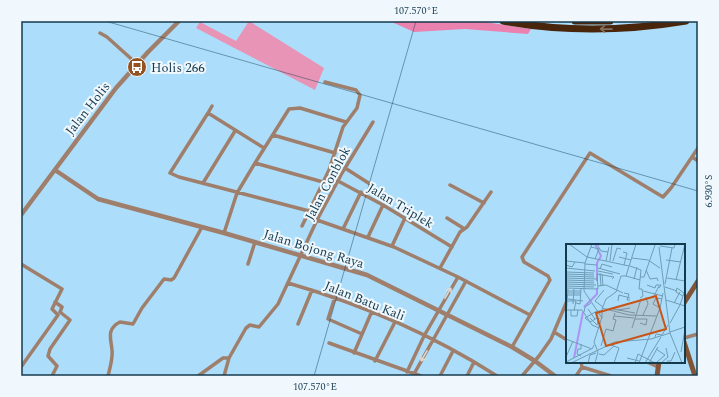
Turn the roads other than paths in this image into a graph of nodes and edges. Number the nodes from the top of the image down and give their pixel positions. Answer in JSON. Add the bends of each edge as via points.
{"nodes":[{"id":1,"x":179,"y":21,"type":"edge"},
{"id":2,"x":503,"y":21,"type":"edge"},
{"id":3,"x":575,"y":21,"type":"edge"},
{"id":4,"x":610,"y":21,"type":"edge"},
{"id":5,"x":686,"y":21,"type":"edge"},
{"id":6,"x":100,"y":33,"type":"dead end"},
{"id":7,"x":136,"y":64,"type":"junction"},
{"id":8,"x":325,"y":82,"type":"dead end"},
{"id":9,"x":212,"y":106,"type":"dead end"},
{"id":10,"x":208,"y":113,"type":"junction"},
{"id":11,"x":346,"y":122,"type":"junction"},
{"id":12,"x":374,"y":122,"type":"dead end"},
{"id":13,"x":235,"y":131,"type":"junction"},
{"id":14,"x":273,"y":135,"type":"junction"},
{"id":15,"x":264,"y":148,"type":"junction"},
{"id":16,"x":698,"y":148,"type":"edge"},
{"id":17,"x":334,"y":153,"type":"junction"},
{"id":18,"x":692,"y":157,"type":"junction"},
{"id":19,"x":698,"y":161,"type":"edge"},
{"id":20,"x":255,"y":163,"type":"junction"},
{"id":21,"x":345,"y":168,"type":"junction"},
{"id":22,"x":55,"y":170,"type":"junction"},
{"id":23,"x":338,"y":181,"type":"junction"},
{"id":24,"x":323,"y":182,"type":"junction"},
{"id":25,"x":204,"y":183,"type":"junction"},
{"id":26,"x":370,"y":184,"type":"dead end"},
{"id":27,"x":450,"y":185,"type":"dead end"},
{"id":28,"x":361,"y":192,"type":"junction"},
{"id":29,"x":491,"y":192,"type":"dead end"},
{"id":30,"x":237,"y":193,"type":"junction"},
{"id":31,"x":484,"y":203,"type":"junction"},
{"id":32,"x":383,"y":205,"type":"junction"},
{"id":33,"x":309,"y":211,"type":"junction"},
{"id":34,"x":21,"y":215,"type":"edge"},
{"id":35,"x":405,"y":218,"type":"junction"},
{"id":36,"x":447,"y":218,"type":"dead end"},
{"id":37,"x":317,"y":220,"type":"junction"},
{"id":38,"x":302,"y":226,"type":"dead end"},
{"id":39,"x":202,"y":227,"type":"junction"},
{"id":40,"x":463,"y":228,"type":"junction"},
{"id":41,"x":343,"y":229,"type":"junction"},
{"id":42,"x":224,"y":233,"type":"junction"},
{"id":43,"x":368,"y":237,"type":"junction"},
{"id":44,"x":255,"y":242,"type":"junction"},
{"id":45,"x":392,"y":246,"type":"junction"},
{"id":46,"x":452,"y":247,"type":"junction"},
{"id":47,"x":301,"y":255,"type":"junction"},
{"id":48,"x":21,"y":264,"type":"edge"},
{"id":49,"x":248,"y":264,"type":"dead end"},
{"id":50,"x":440,"y":268,"type":"junction"},
{"id":51,"x":458,"y":277,"type":"junction"},
{"id":52,"x":466,"y":281,"type":"junction"},
{"id":53,"x":698,"y":281,"type":"edge"},
{"id":54,"x":288,"y":283,"type":"junction"},
{"id":55,"x":312,"y":290,"type":"junction"},
{"id":56,"x":334,"y":297,"type":"junction"},
{"id":57,"x":685,"y":301,"type":"edge"},
{"id":58,"x":55,"y":302,"type":"junction"},
{"id":59,"x":566,"y":303,"type":"edge"},
{"id":60,"x":438,"y":310,"type":"junction"},
{"id":61,"x":372,"y":311,"type":"junction"},
{"id":62,"x":59,"y":313,"type":"junction"},
{"id":63,"x":448,"y":314,"type":"junction"},
{"id":64,"x":530,"y":315,"type":"junction"},
{"id":65,"x":395,"y":322,"type":"junction"},
{"id":66,"x":298,"y":324,"type":"dead end"},
{"id":67,"x":554,"y":332,"type":"junction"},
{"id":68,"x":362,"y":334,"type":"junction"},
{"id":69,"x":698,"y":334,"type":"edge"},
{"id":70,"x":424,"y":336,"type":"junction"},
{"id":71,"x":685,"y":338,"type":"edge"},
{"id":72,"x":566,"y":339,"type":"edge"},
{"id":73,"x":433,"y":341,"type":"junction"},
{"id":74,"x":328,"y":343,"type":"dead end"},
{"id":75,"x":685,"y":345,"type":"edge"},
{"id":76,"x":512,"y":347,"type":"junction"},
{"id":77,"x":453,"y":351,"type":"junction"},
{"id":78,"x":354,"y":353,"type":"junction"},
{"id":79,"x":229,"y":358,"type":"junction"},
{"id":80,"x":375,"y":361,"type":"junction"},
{"id":81,"x":535,"y":361,"type":"junction"},
{"id":82,"x":474,"y":362,"type":"junction"},
{"id":83,"x":581,"y":363,"type":"edge"},
{"id":84,"x":658,"y":364,"type":"edge"},
{"id":85,"x":21,"y":367,"type":"edge"},
{"id":86,"x":582,"y":367,"type":"junction"},
{"id":87,"x":407,"y":372,"type":"junction"},
{"id":88,"x":414,"y":374,"type":"junction"},
{"id":89,"x":52,"y":376,"type":"edge"},
{"id":90,"x":108,"y":376,"type":"edge"},
{"id":91,"x":198,"y":376,"type":"edge"},
{"id":92,"x":224,"y":376,"type":"edge"},
{"id":93,"x":421,"y":376,"type":"edge"},
{"id":94,"x":440,"y":376,"type":"edge"},
{"id":95,"x":467,"y":376,"type":"edge"},
{"id":96,"x":497,"y":376,"type":"edge"},
{"id":97,"x":522,"y":376,"type":"edge"},
{"id":98,"x":555,"y":376,"type":"edge"},
{"id":99,"x":576,"y":376,"type":"edge"},
{"id":100,"x":611,"y":376,"type":"edge"},
{"id":101,"x":656,"y":376,"type":"edge"},
{"id":102,"x":694,"y":376,"type":"edge"}],
"edges":[{"from":1,"to":7,"type":"street","name":"Jalan Holis"},
{"from":5,"to":2,"type":"highway","one_way":true,"via":[[612,29],[563,28]]},
{"from":3,"to":4,"type":"highway"},
{"from":6,"to":7,"type":"street"},
{"from":7,"to":22,"type":"street","name":"Jalan Holis","via":[[89,122]]},
{"from":8,"to":11,"type":"street","via":[[360,93],[357,108]]},
{"from":9,"to":10,"type":"street"},
{"from":10,"to":13,"type":"street"},
{"from":10,"to":25,"type":"street","via":[[170,173]]},
{"from":11,"to":14,"type":"street","via":[[293,108],[286,112]]},
{"from":11,"to":17,"type":"street"},
{"from":12,"to":21,"type":"street","name":"Jalan Conblok"},
{"from":13,"to":15,"type":"street"},
{"from":13,"to":25,"type":"street"},
{"from":14,"to":15,"type":"street"},
{"from":14,"to":17,"type":"street"},
{"from":15,"to":20,"type":"street"},
{"from":16,"to":18,"type":"street"},
{"from":17,"to":24,"type":"street"},
{"from":18,"to":19,"type":"street"},
{"from":18,"to":64,"type":"street","via":[[662,197],[590,153],[522,257],[524,262],[550,278]]},
{"from":20,"to":24,"type":"street"},
{"from":20,"to":30,"type":"street"},
{"from":21,"to":23,"type":"street","name":"Jalan Conblok"},
{"from":21,"to":26,"type":"street"},
{"from":22,"to":34,"type":"street","name":"Jalan Holis"},
{"from":22,"to":39,"type":"street","name":"Jalan Bojong Raya","via":[[95,198]]},
{"from":23,"to":28,"type":"street","name":"Jalan Triplek"},
{"from":23,"to":37,"type":"street","name":"Jalan Conblok"},
{"from":24,"to":33,"type":"street"},
{"from":25,"to":30,"type":"street"},
{"from":27,"to":31,"type":"street"},
{"from":28,"to":32,"type":"street","name":"Jalan Triplek"},
{"from":28,"to":41,"type":"street"},
{"from":29,"to":31,"type":"street"},
{"from":30,"to":33,"type":"street"},
{"from":30,"to":42,"type":"street"},
{"from":31,"to":40,"type":"street","via":[[467,227]]},
{"from":32,"to":35,"type":"street","name":"Jalan Triplek"},
{"from":32,"to":43,"type":"street"},
{"from":33,"to":38,"type":"street"},
{"from":35,"to":45,"type":"street"},
{"from":35,"to":46,"type":"street","name":"Jalan Triplek"},
{"from":36,"to":40,"type":"street"},
{"from":37,"to":41,"type":"street"},
{"from":37,"to":47,"type":"street","name":"Jalan Conblok"},
{"from":39,"to":42,"type":"street","name":"Jalan Bojong Raya"},
{"from":39,"to":90,"type":"street","via":[[174,278],[164,278],[133,324],[120,322],[113,326],[109,343],[112,349]]},
{"from":40,"to":46,"type":"street"},
{"from":41,"to":43,"type":"street"},
{"from":42,"to":44,"type":"street","name":"Jalan Bojong Raya"},
{"from":43,"to":45,"type":"street"},
{"from":44,"to":47,"type":"street","name":"Jalan Bojong Raya"},
{"from":44,"to":49,"type":"street"},
{"from":45,"to":50,"type":"street"},
{"from":46,"to":50,"type":"street"},
{"from":47,"to":54,"type":"street","name":"Jalan Conblok"},
{"from":47,"to":60,"type":"street","name":"Jalan Bojong Raya","via":[[367,275]]},
{"from":48,"to":58,"type":"street","via":[[61,288]]},
{"from":50,"to":51,"type":"street"},
{"from":51,"to":52,"type":"street"},
{"from":60,"to":51,"type":"street","one_way":true},
{"from":52,"to":63,"type":"street"},
{"from":52,"to":64,"type":"street"},
{"from":53,"to":57,"type":"main road"},
{"from":54,"to":55,"type":"street","name":"Jalan Batu Kali"},
{"from":54,"to":79,"type":"street","name":"Jalan Conblok","via":[[278,304],[259,327],[250,325],[246,328]]},
{"from":55,"to":56,"type":"street","name":"Jalan Batu Kali"},
{"from":55,"to":66,"type":"street"},
{"from":56,"to":61,"type":"street","name":"Jalan Batu Kali"},
{"from":56,"to":68,"type":"street","via":[[328,319]]},
{"from":58,"to":62,"type":"street","via":[[62,307]]},
{"from":58,"to":62,"type":"street","via":[[52,309]]},
{"from":59,"to":67,"type":"street"},
{"from":60,"to":63,"type":"street","name":"Jalan Bojong Raya"},
{"from":60,"to":70,"type":"street"},
{"from":61,"to":65,"type":"street","name":"Jalan Batu Kali"},
{"from":61,"to":68,"type":"street"},
{"from":62,"to":85,"type":"street"},
{"from":62,"to":89,"type":"street","via":[[70,320],[50,349],[48,356],[57,366]]},
{"from":63,"to":73,"type":"street"},
{"from":63,"to":76,"type":"street","name":"Jalan Bojong Raya"},
{"from":64,"to":76,"type":"street"},
{"from":65,"to":70,"type":"street","name":"Jalan Batu Kali"},
{"from":65,"to":80,"type":"street"},
{"from":67,"to":72,"type":"street"},
{"from":67,"to":81,"type":"street"},
{"from":68,"to":78,"type":"street"},
{"from":69,"to":71,"type":"street"},
{"from":70,"to":73,"type":"street","name":"Jalan Batu Kali"},
{"from":70,"to":87,"type":"street"},
{"from":73,"to":77,"type":"street","name":"Jalan Batu Kali"},
{"from":73,"to":88,"type":"street","one_way":true},
{"from":74,"to":78,"type":"street"},
{"from":75,"to":102,"type":"main road"},
{"from":76,"to":81,"type":"street","name":"Jalan Bojong Raya"},
{"from":77,"to":82,"type":"street","name":"Jalan Batu Kali"},
{"from":77,"to":94,"type":"street"},
{"from":78,"to":80,"type":"street"},
{"from":79,"to":91,"type":"street","via":[[224,358]]},
{"from":79,"to":92,"type":"street"},
{"from":80,"to":87,"type":"street"},
{"from":81,"to":97,"type":"street"},
{"from":81,"to":98,"type":"street","name":"Jalan Bojong Raya"},
{"from":82,"to":95,"type":"street"},
{"from":82,"to":96,"type":"street","name":"Jalan Batu Kali"},
{"from":83,"to":86,"type":"street"},
{"from":84,"to":101,"type":"main road"},
{"from":86,"to":99,"type":"street"},
{"from":86,"to":100,"type":"street"},
{"from":87,"to":88,"type":"street"},
{"from":88,"to":93,"type":"street"}]}
